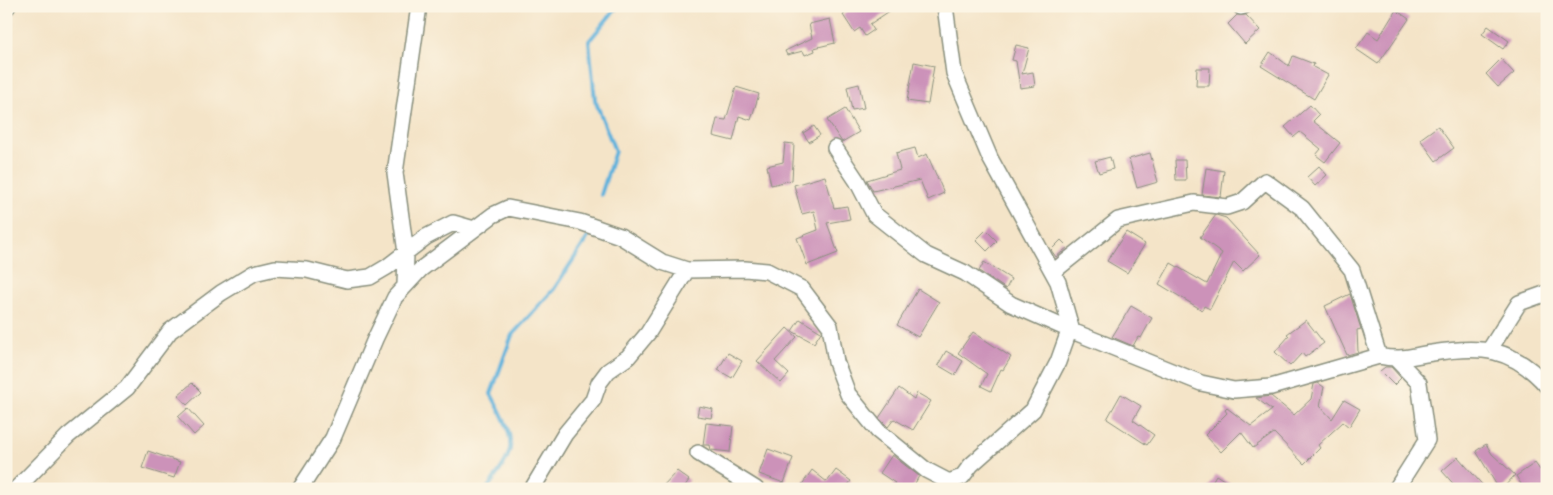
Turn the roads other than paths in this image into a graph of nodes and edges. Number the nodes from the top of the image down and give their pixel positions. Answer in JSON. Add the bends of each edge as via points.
{"nodes":[{"id":1,"x":419,"y":6,"type":"edge"},
{"id":2,"x":945,"y":6,"type":"edge"},
{"id":3,"x":835,"y":148,"type":"dead end"},
{"id":4,"x":474,"y":229,"type":"junction"},
{"id":5,"x":406,"y":252,"type":"junction"},
{"id":6,"x":687,"y":270,"type":"junction"},
{"id":7,"x":1053,"y":272,"type":"junction"},
{"id":8,"x":405,"y":286,"type":"junction"},
{"id":9,"x":1547,"y":293,"type":"edge"},
{"id":10,"x":1072,"y":331,"type":"junction"},
{"id":11,"x":1490,"y":349,"type":"junction"},
{"id":12,"x":1379,"y":356,"type":"junction"},
{"id":13,"x":1397,"y":360,"type":"junction"},
{"id":14,"x":1547,"y":386,"type":"edge"},
{"id":15,"x":698,"y":453,"type":"dead end"},
{"id":16,"x":954,"y":485,"type":"edge"},
{"id":17,"x":16,"y":489,"type":"edge"},
{"id":18,"x":300,"y":489,"type":"edge"},
{"id":19,"x":532,"y":489,"type":"edge"},
{"id":20,"x":756,"y":489,"type":"edge"},
{"id":21,"x":1396,"y":489,"type":"edge"}],
"edges":[{"from":1,"to":5,"type":"street","via":[[395,173]]},
{"from":2,"to":7,"type":"street","via":[[954,73],[990,158]]},
{"from":3,"to":10,"type":"street","via":[[874,214],[926,255],[966,273],[1011,304]]},
{"from":4,"to":5,"type":"street","via":[[453,223]]},
{"from":4,"to":6,"type":"street","via":[[508,208],[572,220],[620,236],[662,262]]},
{"from":4,"to":8,"type":"street","via":[[421,269]]},
{"from":5,"to":8,"type":"street"},
{"from":5,"to":17,"type":"street","via":[[370,277],[347,280],[307,270],[275,268],[254,273],[221,293],[170,331],[127,388],[68,436]]},
{"from":6,"to":16,"type":"street","via":[[767,272],[802,289],[830,326],[836,362],[848,394],[878,431],[926,470]]},
{"from":6,"to":19,"type":"street","via":[[648,333],[628,357],[608,371],[599,383],[593,400],[565,434]]},
{"from":7,"to":10,"type":"street"},
{"from":7,"to":12,"type":"street","via":[[1118,220],[1194,203],[1227,207],[1242,202],[1265,181],[1302,208],[1352,270]]},
{"from":8,"to":18,"type":"street","via":[[395,296],[375,338],[333,438]]},
{"from":9,"to":11,"type":"street","via":[[1519,303]]},
{"from":10,"to":12,"type":"street","via":[[1201,384],[1234,390],[1271,387]]},
{"from":10,"to":16,"type":"street","via":[[1033,410],[971,465]]},
{"from":11,"to":13,"type":"street","via":[[1433,353]]},
{"from":11,"to":14,"type":"street","via":[[1522,364]]},
{"from":12,"to":13,"type":"street"},
{"from":13,"to":21,"type":"street","via":[[1420,383],[1427,440]]},
{"from":15,"to":20,"type":"street"}]}
